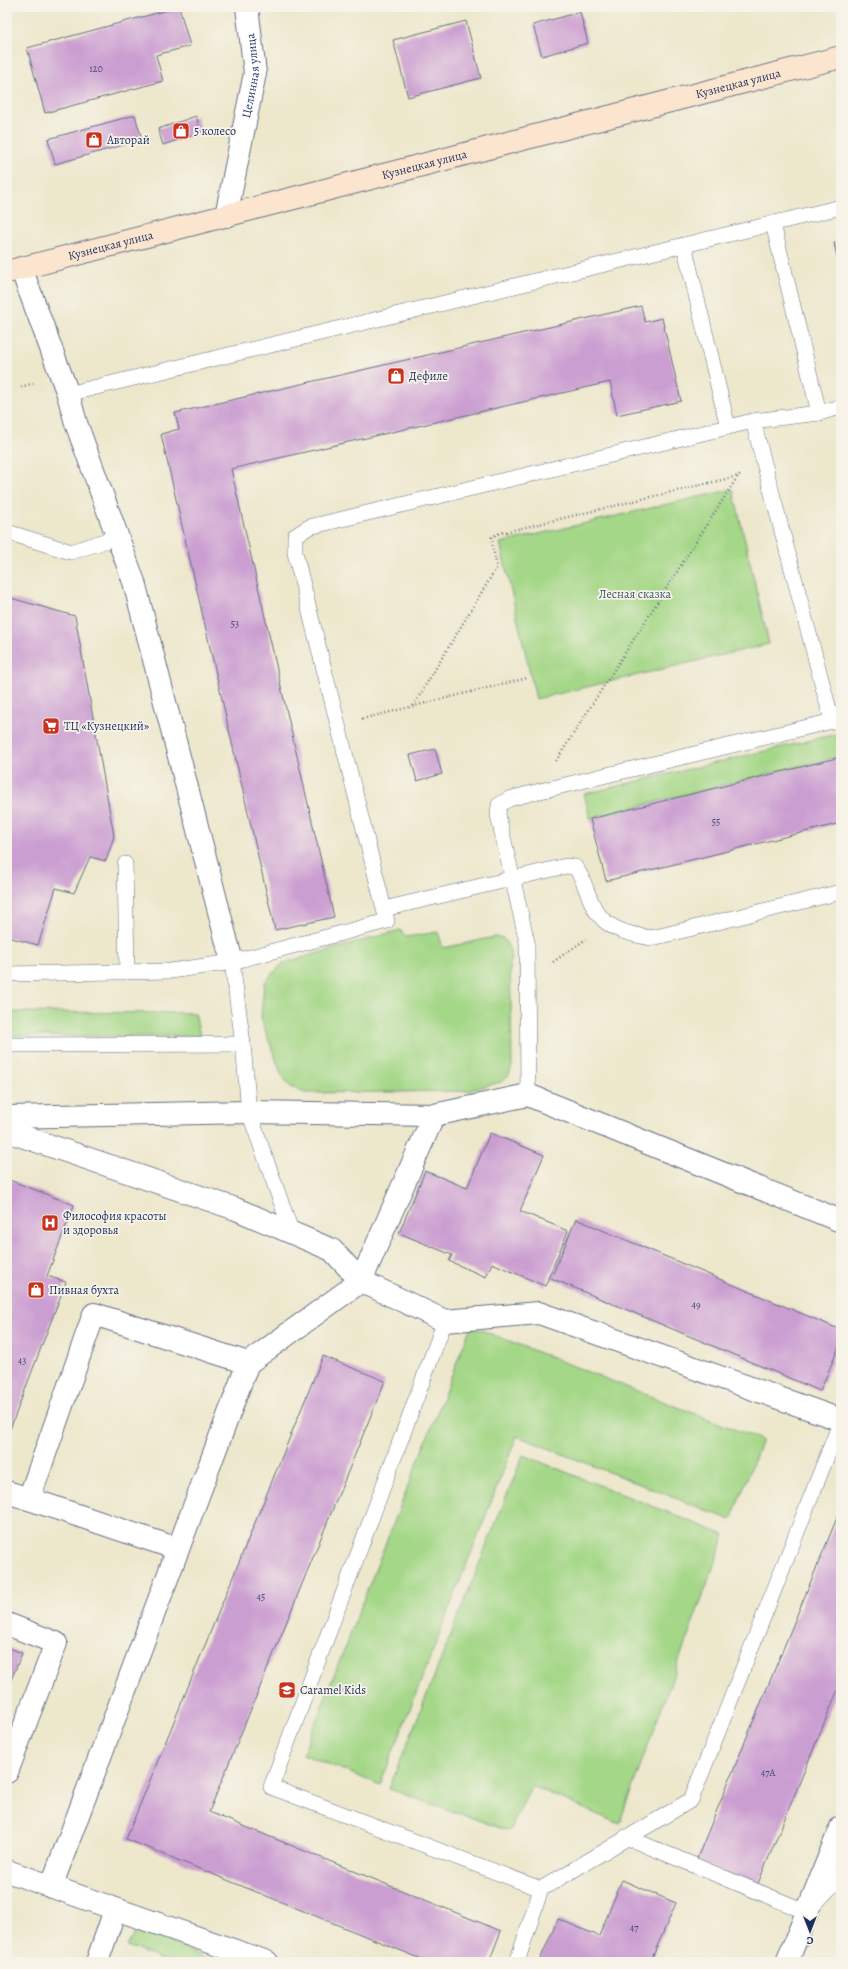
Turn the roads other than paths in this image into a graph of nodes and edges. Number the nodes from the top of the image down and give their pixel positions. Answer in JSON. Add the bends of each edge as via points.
{"nodes":[{"id":1,"x":248,"y":7,"type":"edge"},
{"id":2,"x":841,"y":57,"type":"edge"},
{"id":3,"x":841,"y":207,"type":"edge"},
{"id":4,"x":226,"y":216,"type":"junction"},
{"id":5,"x":773,"y":224,"type":"junction"},
{"id":6,"x":684,"y":245,"type":"junction"},
{"id":7,"x":14,"y":270,"type":"edge"},
{"id":8,"x":68,"y":394,"type":"junction"},
{"id":9,"x":841,"y":407,"type":"edge"},
{"id":10,"x":819,"y":413,"type":"junction"},
{"id":11,"x":753,"y":421,"type":"junction"},
{"id":12,"x":728,"y":427,"type":"junction"},
{"id":13,"x":7,"y":532,"type":"edge"},
{"id":14,"x":117,"y":537,"type":"junction"},
{"id":15,"x":836,"y":720,"type":"edge"},
{"id":16,"x":125,"y":864,"type":"dead end"},
{"id":17,"x":512,"y":878,"type":"junction"},
{"id":18,"x":841,"y":892,"type":"edge"},
{"id":19,"x":384,"y":909,"type":"junction"},
{"id":20,"x":232,"y":962,"type":"junction"},
{"id":21,"x":127,"y":972,"type":"junction"},
{"id":22,"x":7,"y":974,"type":"edge"},
{"id":23,"x":243,"y":1044,"type":"junction"},
{"id":24,"x":7,"y":1045,"type":"edge"},
{"id":25,"x":528,"y":1095,"type":"junction"},
{"id":26,"x":249,"y":1112,"type":"junction"},
{"id":27,"x":434,"y":1115,"type":"junction"},
{"id":28,"x":7,"y":1117,"type":"edge"},
{"id":29,"x":7,"y":1131,"type":"edge"},
{"id":30,"x":841,"y":1221,"type":"edge"},
{"id":31,"x":292,"y":1233,"type":"junction"},
{"id":32,"x":362,"y":1281,"type":"junction"},
{"id":33,"x":445,"y":1320,"type":"junction"},
{"id":34,"x":248,"y":1363,"type":"junction"},
{"id":35,"x":841,"y":1420,"type":"edge"},
{"id":36,"x":7,"y":1492,"type":"edge"},
{"id":37,"x":29,"y":1498,"type":"junction"},
{"id":38,"x":178,"y":1549,"type":"junction"},
{"id":39,"x":7,"y":1624,"type":"edge"},
{"id":40,"x":7,"y":1772,"type":"edge"},
{"id":41,"x":841,"y":1827,"type":"edge"},
{"id":42,"x":626,"y":1837,"type":"junction"},
{"id":43,"x":7,"y":1871,"type":"edge"},
{"id":44,"x":841,"y":1876,"type":"edge"},
{"id":45,"x":51,"y":1887,"type":"junction"},
{"id":46,"x":540,"y":1889,"type":"junction"},
{"id":47,"x":115,"y":1910,"type":"junction"},
{"id":48,"x":807,"y":1912,"type":"junction"},
{"id":49,"x":97,"y":1962,"type":"edge"},
{"id":50,"x":267,"y":1962,"type":"edge"},
{"id":51,"x":517,"y":1962,"type":"edge"},
{"id":52,"x":787,"y":1962,"type":"edge"}],
"edges":[{"from":1,"to":4,"type":"street","name":"Целинная улица","via":[[255,74]]},
{"from":2,"to":4,"type":"main road","name":"Кузнецкая улица"},
{"from":3,"to":5,"type":"lane"},
{"from":4,"to":7,"type":"main road","name":"Кузнецкая улица"},
{"from":5,"to":6,"type":"lane"},
{"from":5,"to":10,"type":"lane"},
{"from":6,"to":8,"type":"lane"},
{"from":6,"to":12,"type":"lane"},
{"from":7,"to":8,"type":"street"},
{"from":8,"to":14,"type":"street"},
{"from":9,"to":10,"type":"lane"},
{"from":10,"to":11,"type":"lane"},
{"from":11,"to":12,"type":"lane"},
{"from":11,"to":15,"type":"lane"},
{"from":12,"to":19,"type":"lane","via":[[309,527],[295,536],[295,553]]},
{"from":13,"to":14,"type":"lane","via":[[71,552]]},
{"from":14,"to":20,"type":"street","via":[[134,582]]},
{"from":15,"to":17,"type":"lane","via":[[509,799],[499,805],[498,815]]},
{"from":16,"to":21,"type":"lane"},
{"from":17,"to":18,"type":"lane","via":[[566,866],[575,867],[580,873],[592,904],[606,924],[629,935],[652,938]]},
{"from":17,"to":19,"type":"lane"},
{"from":17,"to":25,"type":"lane","via":[[527,942]]},
{"from":19,"to":20,"type":"lane","via":[[387,921]]},
{"from":20,"to":21,"type":"lane","via":[[171,971]]},
{"from":20,"to":23,"type":"lane"},
{"from":21,"to":22,"type":"lane"},
{"from":23,"to":24,"type":"lane"},
{"from":23,"to":26,"type":"lane"},
{"from":25,"to":27,"type":"street"},
{"from":25,"to":30,"type":"street"},
{"from":26,"to":27,"type":"street"},
{"from":26,"to":28,"type":"street"},
{"from":26,"to":31,"type":"lane"},
{"from":27,"to":32,"type":"street"},
{"from":29,"to":31,"type":"street","via":[[236,1209]]},
{"from":31,"to":32,"type":"street","via":[[332,1250]]},
{"from":32,"to":33,"type":"street"},
{"from":32,"to":34,"type":"street"},
{"from":33,"to":35,"type":"street","via":[[539,1313]]},
{"from":33,"to":46,"type":"lane","via":[[271,1787]]},
{"from":34,"to":37,"type":"street","via":[[94,1314]]},
{"from":34,"to":38,"type":"street"},
{"from":35,"to":42,"type":"lane","via":[[691,1800]]},
{"from":36,"to":37,"type":"street"},
{"from":37,"to":38,"type":"street"},
{"from":38,"to":45,"type":"street"},
{"from":39,"to":40,"type":"street","via":[[56,1643]]},
{"from":41,"to":48,"type":"street"},
{"from":42,"to":46,"type":"lane"},
{"from":42,"to":48,"type":"lane"},
{"from":43,"to":45,"type":"street"},
{"from":44,"to":48,"type":"lane"},
{"from":45,"to":47,"type":"street"},
{"from":46,"to":51,"type":"lane"},
{"from":47,"to":49,"type":"street"},
{"from":47,"to":50,"type":"street"},
{"from":48,"to":52,"type":"street"}]}
